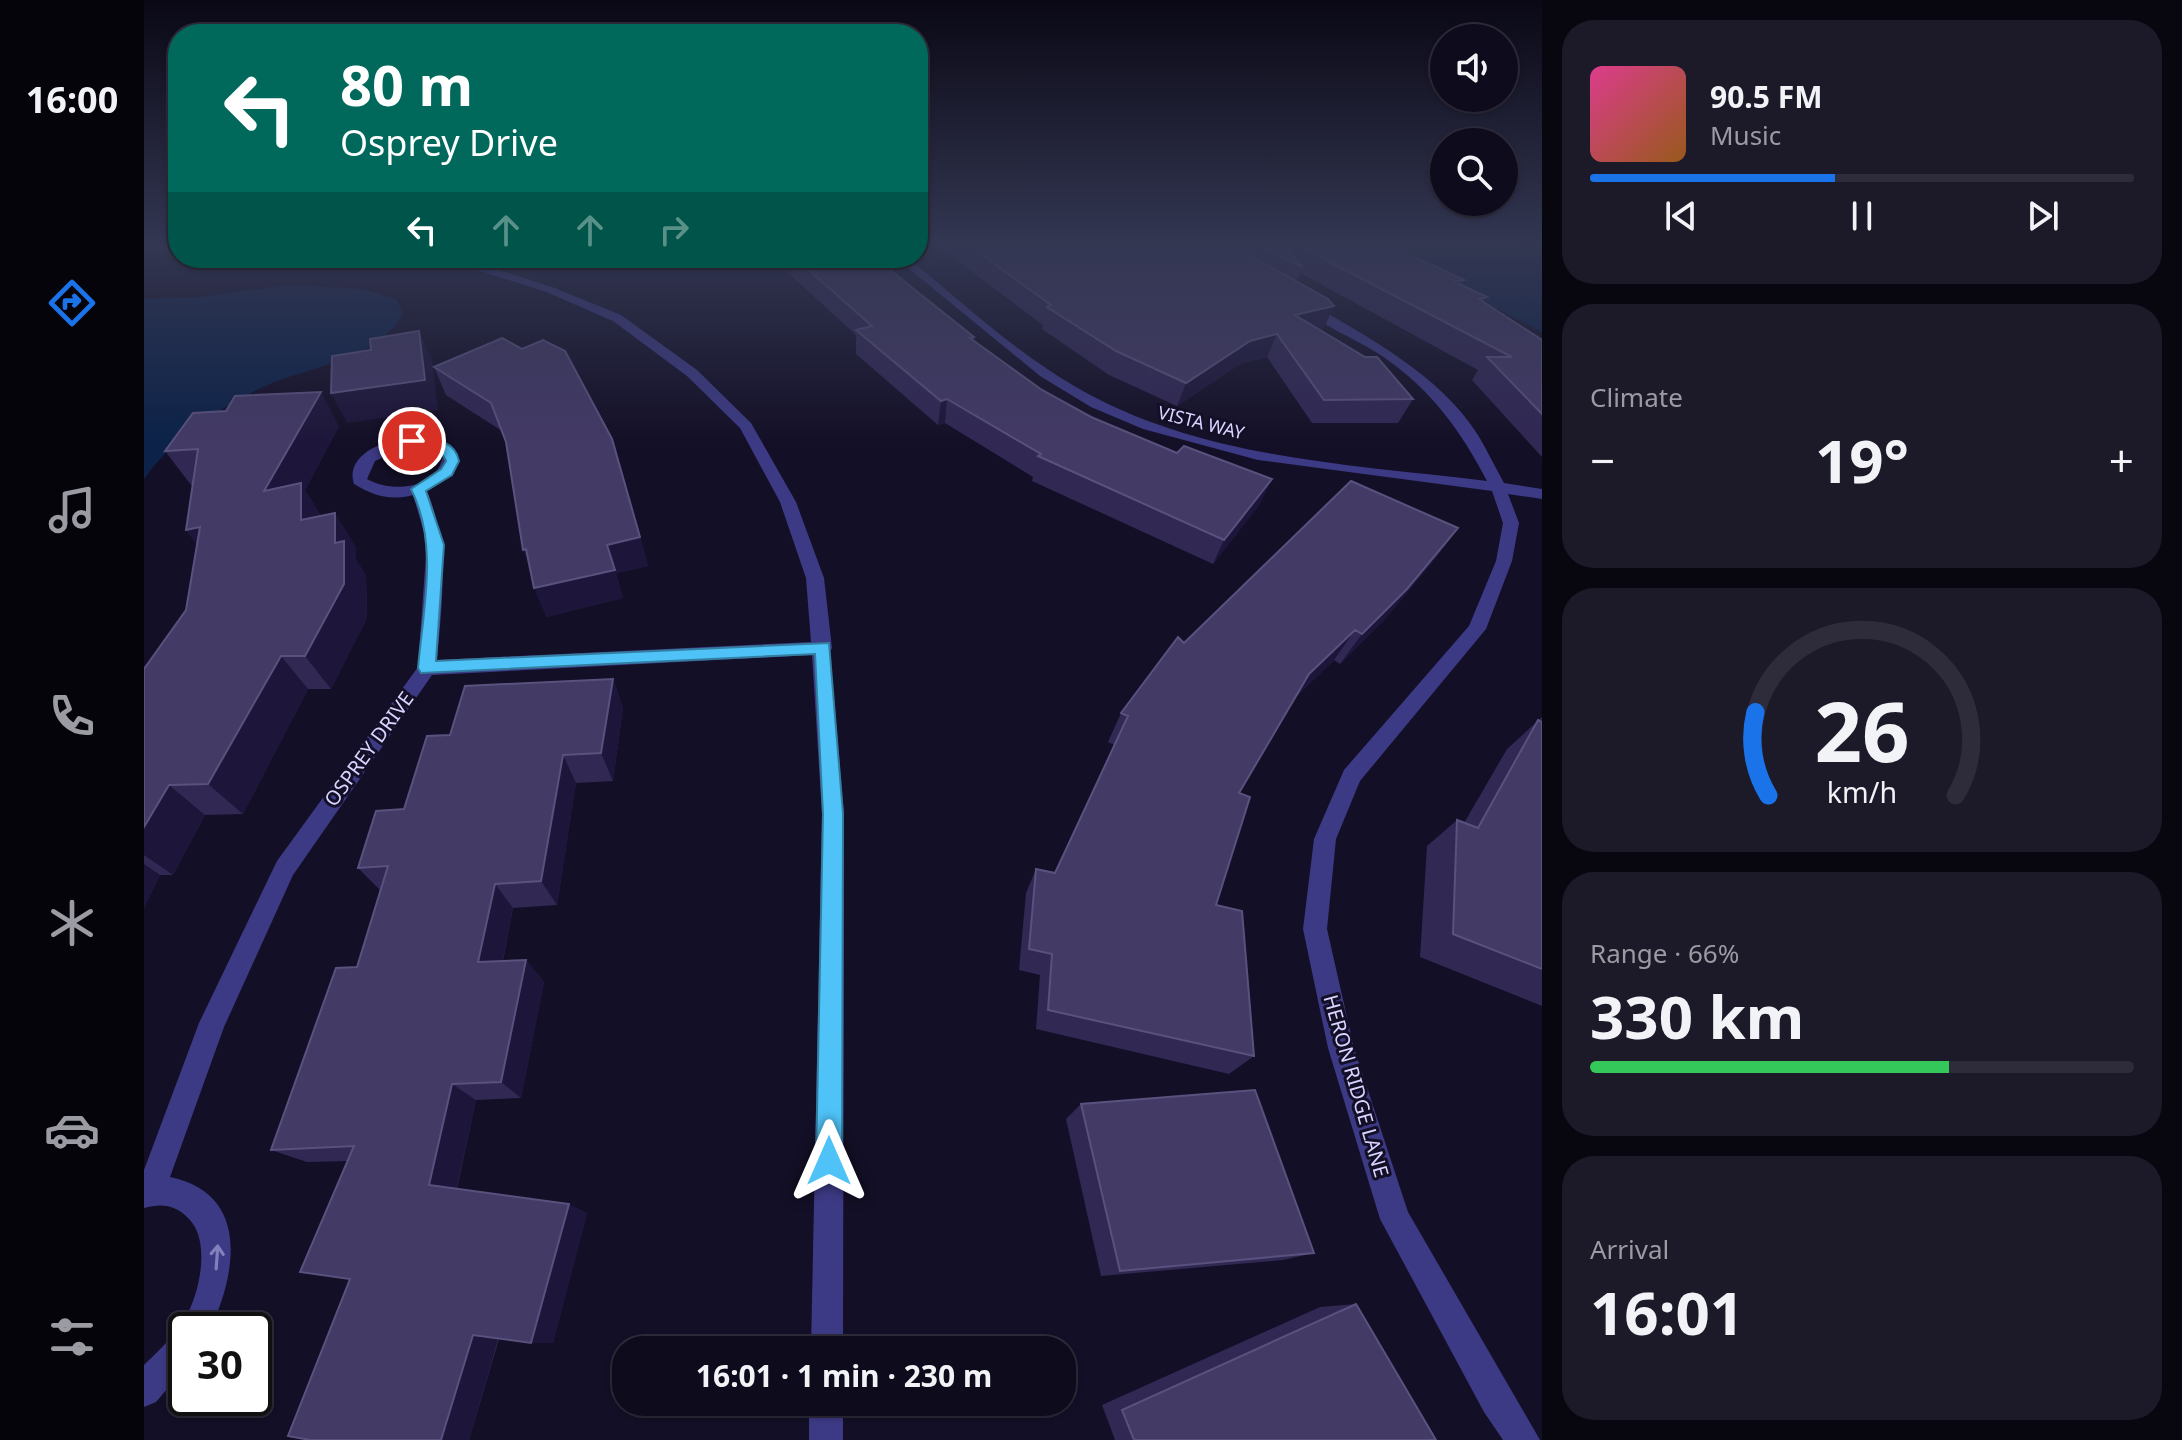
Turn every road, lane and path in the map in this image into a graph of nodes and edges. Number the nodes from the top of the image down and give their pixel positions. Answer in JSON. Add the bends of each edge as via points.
{"nodes":[{"id":1,"x":596,"y":309,"type":"edge"},
{"id":2,"x":965,"y":309,"type":"edge"},
{"id":3,"x":1311,"y":309,"type":"edge"},
{"id":4,"x":1498,"y":487,"type":"junction"},
{"id":5,"x":418,"y":489,"type":"junction"},
{"id":6,"x":1542,"y":494,"type":"edge"},
{"id":7,"x":823,"y":648,"type":"junction"},
{"id":8,"x":427,"y":668,"type":"junction"},
{"id":9,"x":148,"y":1192,"type":"edge"},
{"id":10,"x":203,"y":1312,"type":"edge"},
{"id":11,"x":827,"y":1336,"type":"edge"},
{"id":12,"x":168,"y":1363,"type":"edge"},
{"id":13,"x":144,"y":1390,"type":"edge"},
{"id":14,"x":826,"y":1416,"type":"edge"},
{"id":15,"x":826,"y":1440,"type":"edge"},
{"id":16,"x":1523,"y":1440,"type":"edge"}],
"edges":[{"from":1,"to":7,"type":"street","via":[[617,318],[692,373],[746,426],[788,502],[815,578]]},
{"from":2,"to":4,"type":"street","name":"VISTA WAY","via":[[1047,374],[1149,429],[1216,449]]},
{"from":3,"to":4,"type":"street","name":"HERON RIDGE LANE","via":[[1389,355],[1425,384],[1470,434]]},
{"from":4,"to":6,"type":"street","name":"VISTA WAY"},
{"from":4,"to":16,"type":"street","name":"HERON RIDGE LANE","via":[[1511,523],[1504,561],[1477,629],[1351,776],[1325,839],[1315,929],[1341,1048],[1395,1219]]},
{"from":5,"to":5,"type":"street","via":[[447,472],[452,461],[443,445],[394,445],[378,451],[359,471],[359,481],[367,489]]},
{"from":5,"to":8,"type":"street","via":[[436,545]]},
{"from":7,"to":8,"type":"street"},
{"from":7,"to":11,"type":"street","via":[[833,814]]},
{"from":8,"to":9,"type":"street","name":"OSPREY DRIVE","via":[[285,868],[212,1023]]},
{"from":10,"to":9,"type":"street","name":"OSPREY DRIVE","one_way":true,"via":[[213,1290],[219,1247],[208,1214],[185,1195]]},
{"from":12,"to":13,"type":"street"},
{"from":14,"to":15,"type":"street"}]}
